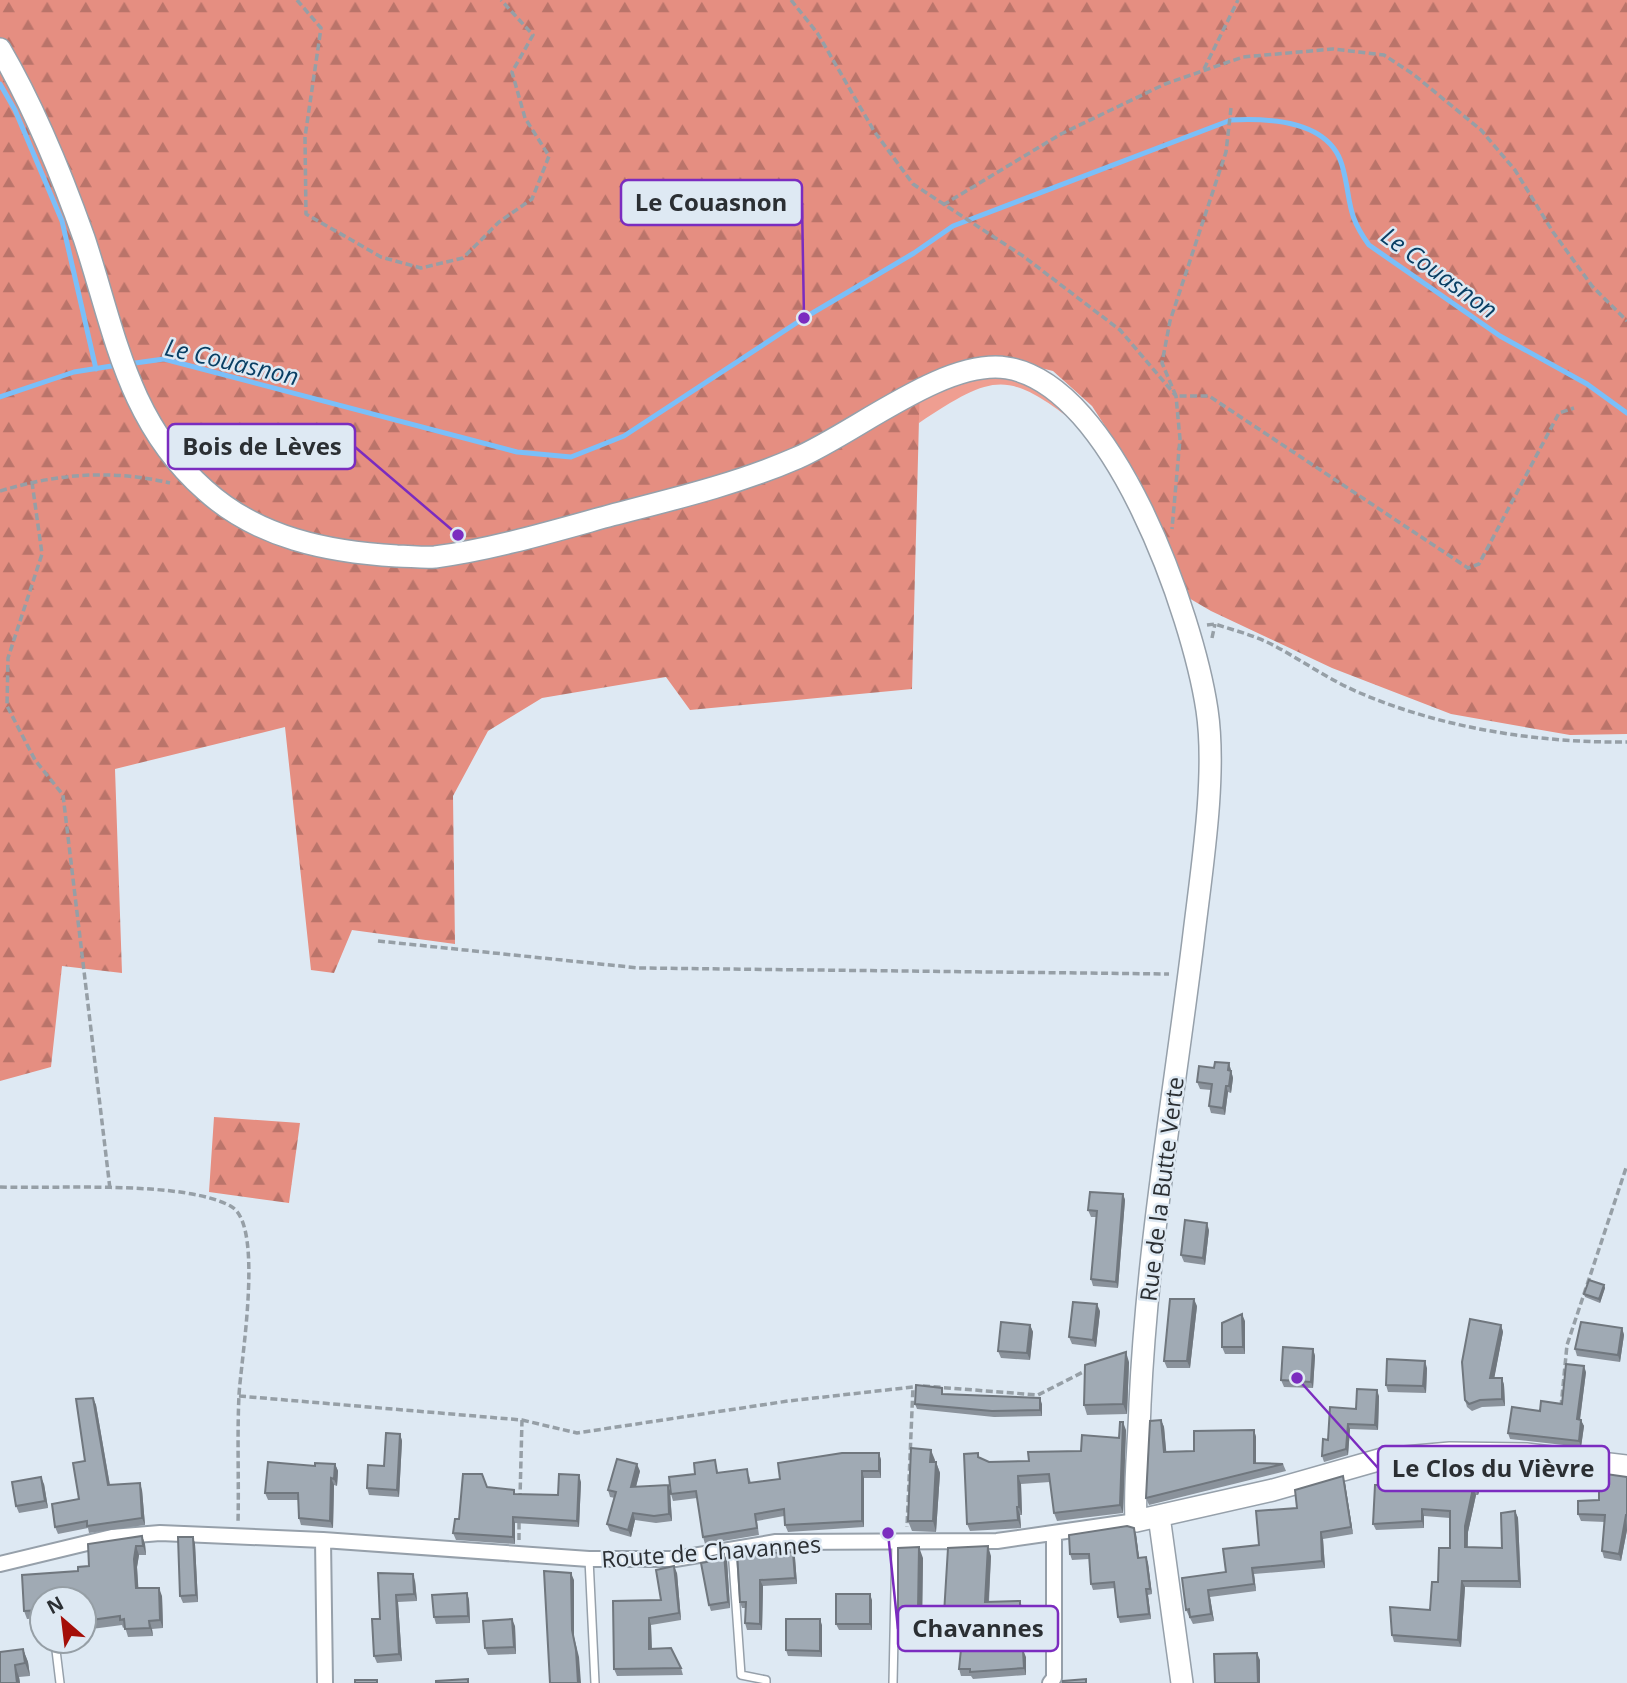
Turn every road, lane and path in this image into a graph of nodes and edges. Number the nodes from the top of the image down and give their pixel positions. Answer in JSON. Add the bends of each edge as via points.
{"nodes":[{"id":1,"x":297,"y":0,"type":"edge"},
{"id":2,"x":501,"y":0,"type":"edge"},
{"id":3,"x":791,"y":0,"type":"edge"},
{"id":4,"x":1238,"y":0,"type":"edge"},
{"id":5,"x":0,"y":49,"type":"edge"},
{"id":6,"x":1203,"y":71,"type":"junction"},
{"id":7,"x":1231,"y":108,"type":"dead end"},
{"id":8,"x":943,"y":205,"type":"junction"},
{"id":9,"x":1627,"y":321,"type":"edge"},
{"id":10,"x":1176,"y":396,"type":"junction"},
{"id":11,"x":1574,"y":408,"type":"dead end"},
{"id":12,"x":32,"y":482,"type":"junction"},
{"id":13,"x":0,"y":491,"type":"edge"},
{"id":14,"x":206,"y":492,"type":"junction"},
{"id":15,"x":1172,"y":534,"type":"dead end"},
{"id":16,"x":1188,"y":628,"type":"junction"},
{"id":17,"x":1627,"y":742,"type":"edge"},
{"id":18,"x":378,"y":941,"type":"dead end"},
{"id":19,"x":1189,"y":974,"type":"junction"},
{"id":20,"x":1627,"y":1165,"type":"edge"},
{"id":21,"x":0,"y":1186,"type":"edge"},
{"id":22,"x":110,"y":1189,"type":"junction"},
{"id":23,"x":1096,"y":1364,"type":"edge"},
{"id":24,"x":914,"y":1387,"type":"junction"},
{"id":25,"x":239,"y":1396,"type":"junction"},
{"id":26,"x":1560,"y":1417,"type":"edge"},
{"id":27,"x":522,"y":1420,"type":"junction"},
{"id":28,"x":1627,"y":1466,"type":"edge"},
{"id":29,"x":520,"y":1500,"type":"edge"},
{"id":30,"x":519,"y":1514,"type":"edge"},
{"id":31,"x":1160,"y":1516,"type":"junction"},
{"id":32,"x":1136,"y":1521,"type":"junction"},
{"id":33,"x":1054,"y":1533,"type":"junction"},
{"id":34,"x":238,"y":1535,"type":"junction"},
{"id":35,"x":323,"y":1540,"type":"junction"},
{"id":36,"x":901,"y":1542,"type":"junction"},
{"id":37,"x":732,"y":1548,"type":"junction"},
{"id":38,"x":518,"y":1554,"type":"junction"},
{"id":39,"x":589,"y":1559,"type":"junction"},
{"id":40,"x":0,"y":1564,"type":"edge"},
{"id":41,"x":57,"y":1655,"type":"edge"},
{"id":42,"x":60,"y":1683,"type":"edge"},
{"id":43,"x":325,"y":1683,"type":"edge"},
{"id":44,"x":595,"y":1683,"type":"edge"},
{"id":45,"x":766,"y":1683,"type":"edge"},
{"id":46,"x":893,"y":1683,"type":"edge"},
{"id":47,"x":1050,"y":1683,"type":"edge"},
{"id":48,"x":1182,"y":1683,"type":"edge"}],
"edges":[{"from":1,"to":2,"type":"path","via":[[321,28],[305,137],[306,214],[381,257],[421,268],[463,258],[499,222],[532,199],[548,156],[525,118],[512,72],[533,35]]},
{"from":3,"to":8,"type":"path","via":[[818,34],[874,131],[905,174]]},
{"from":4,"to":6,"type":"path"},
{"from":5,"to":14,"type":"street","name":"Rue de la Butte Verte","via":[[64,182],[127,379],[170,455]]},
{"from":6,"to":8,"type":"path","via":[[1165,84],[1062,134]]},
{"from":6,"to":9,"type":"path","via":[[1244,57],[1333,49],[1384,55],[1480,130],[1515,170],[1592,286]]},
{"from":7,"to":10,"type":"path","via":[[1226,152],[1170,321],[1162,363]]},
{"from":8,"to":10,"type":"path","via":[[1023,256],[1120,330]]},
{"from":10,"to":11,"type":"path","via":[[1209,396],[1468,568],[1479,565],[1559,414]]},
{"from":10,"to":15,"type":"path","via":[[1180,439]]},
{"from":12,"to":13,"type":"path"},
{"from":12,"to":14,"type":"path","via":[[80,474],[158,480]]},
{"from":12,"to":22,"type":"path","via":[[42,554],[8,658],[7,706],[35,760],[63,795]]},
{"from":14,"to":16,"type":"street","name":"Rue de la Butte Verte","via":[[237,515],[281,536],[349,553],[431,558],[714,488],[795,459],[853,430],[909,394],[962,372],[1004,367],[1045,380],[1085,416],[1129,484]]},
{"from":16,"to":17,"type":"path","via":[[1215,624],[1267,642],[1358,692],[1427,719],[1508,733]]},
{"from":16,"to":19,"type":"street","name":"Rue de la Butte Verte","via":[[1208,715],[1210,759]]},
{"from":18,"to":19,"type":"path","via":[[639,968]]},
{"from":19,"to":32,"type":"street","name":"Rue de la Butte Verte","via":[[1143,1348]]},
{"from":20,"to":26,"type":"path","via":[[1567,1345]]},
{"from":21,"to":22,"type":"path"},
{"from":22,"to":25,"type":"path","via":[[172,1190],[234,1208],[244,1225],[249,1260]]},
{"from":23,"to":24,"type":"path","via":[[1038,1395]]},
{"from":24,"to":27,"type":"path","via":[[577,1433]]},
{"from":24,"to":36,"type":"path"},
{"from":25,"to":27,"type":"path"},
{"from":25,"to":34,"type":"path"},
{"from":27,"to":29,"type":"path"},
{"from":28,"to":31,"type":"street","name":"Route de Chavannes","via":[[1527,1454],[1450,1453],[1382,1459]]},
{"from":30,"to":38,"type":"path"},
{"from":31,"to":32,"type":"street","name":"Route de Chavannes"},
{"from":31,"to":48,"type":"street"},
{"from":32,"to":33,"type":"street","name":"Route de Chavannes"},
{"from":33,"to":36,"type":"street","name":"Route de Chavannes","via":[[997,1541]]},
{"from":33,"to":47,"type":"street","via":[[1054,1678]]},
{"from":34,"to":35,"type":"street","name":"Route de Chavannes"},
{"from":34,"to":40,"type":"street","name":"Route de Chavannes","via":[[113,1537]]},
{"from":35,"to":38,"type":"street","name":"Route de Chavannes"},
{"from":35,"to":43,"type":"street"},
{"from":36,"to":37,"type":"street","name":"Route de Chavannes","via":[[776,1542]]},
{"from":36,"to":46,"type":"lane"},
{"from":37,"to":39,"type":"street","name":"Route de Chavannes","via":[[675,1559]]},
{"from":37,"to":45,"type":"lane","via":[[741,1675]]},
{"from":38,"to":39,"type":"street","name":"Route de Chavannes"},
{"from":39,"to":44,"type":"lane"},
{"from":41,"to":42,"type":"lane"}]}
